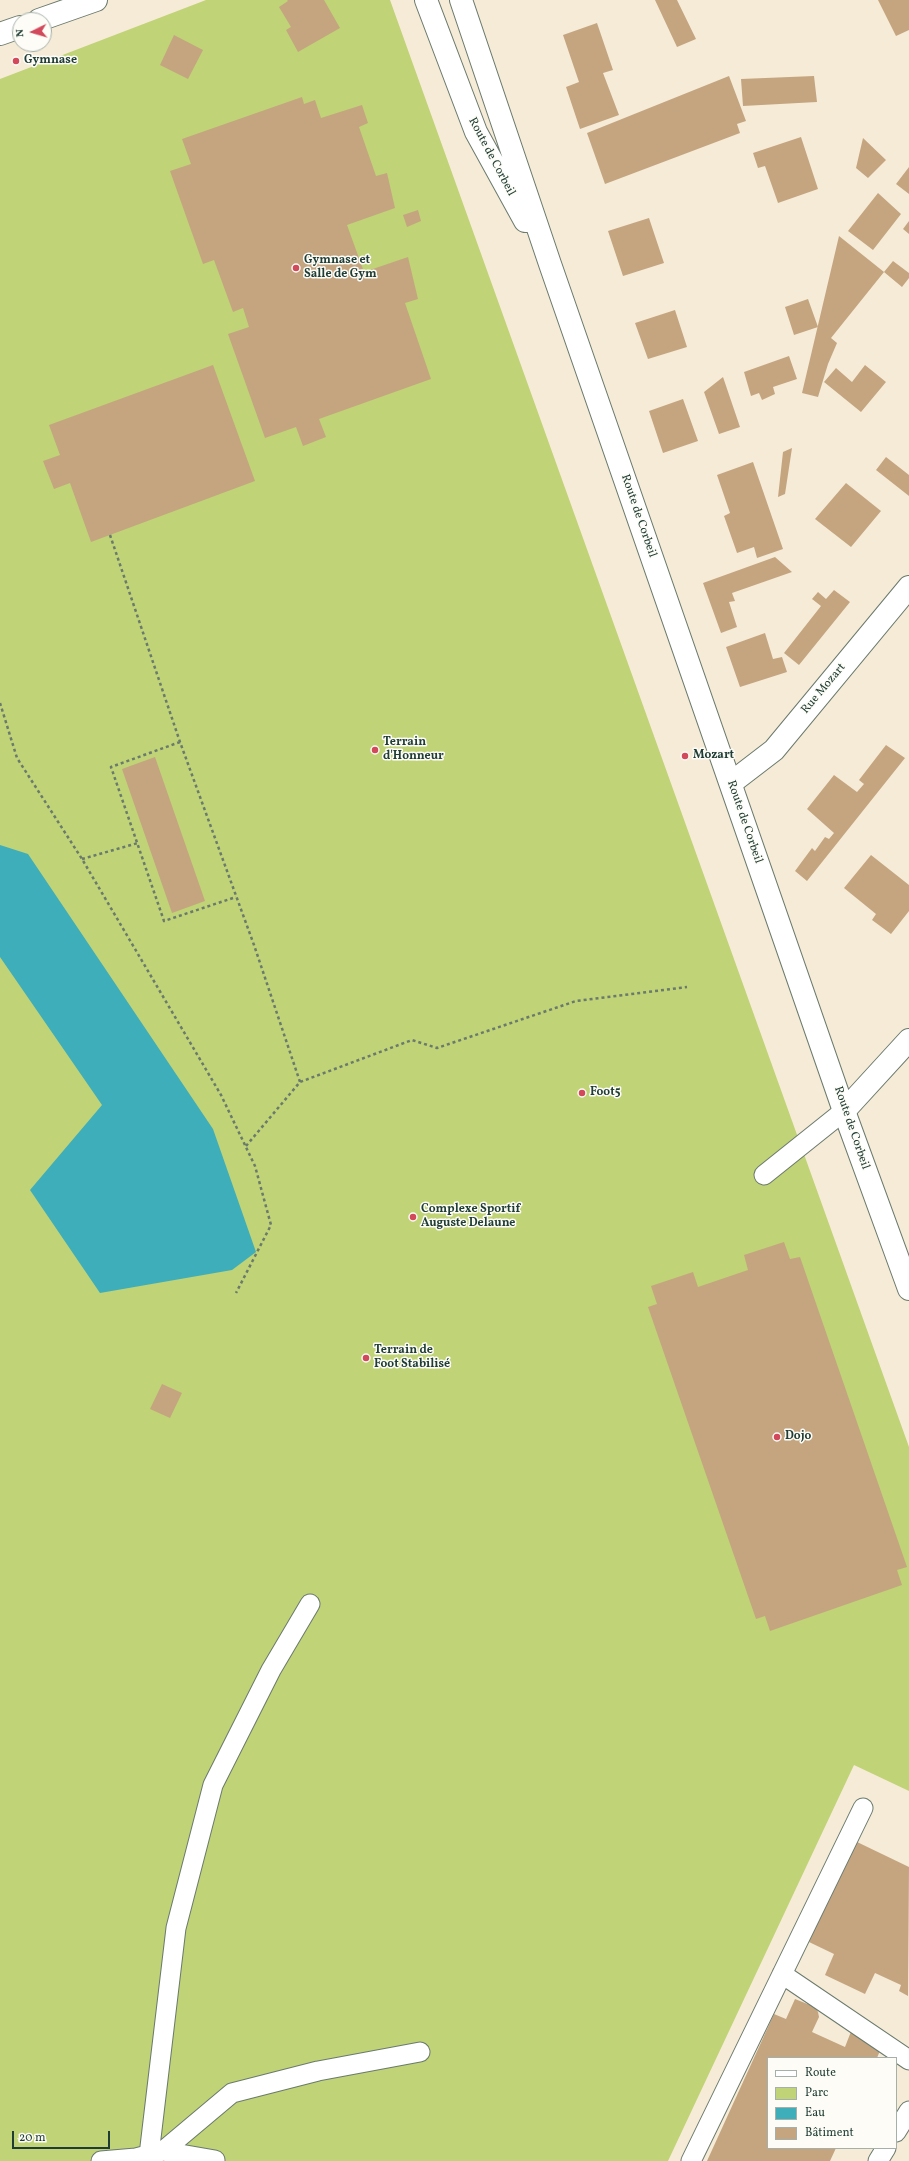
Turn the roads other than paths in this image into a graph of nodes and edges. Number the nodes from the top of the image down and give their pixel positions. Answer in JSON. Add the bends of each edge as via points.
{"nodes":[{"id":1,"x":96,"y":0,"type":"edge"},
{"id":2,"x":426,"y":0,"type":"edge"},
{"id":3,"x":461,"y":0,"type":"edge"},
{"id":4,"x":52,"y":15,"type":"edge"},
{"id":5,"x":12,"y":30,"type":"edge"},
{"id":6,"x":0,"y":34,"type":"edge"},
{"id":7,"x":550,"y":264,"type":"junction"},
{"id":8,"x":909,"y":587,"type":"edge"},
{"id":9,"x":731,"y":783,"type":"junction"},
{"id":10,"x":909,"y":1040,"type":"edge"},
{"id":11,"x":844,"y":1111,"type":"junction"},
{"id":12,"x":764,"y":1175,"type":"dead end"},
{"id":13,"x":909,"y":1289,"type":"edge"},
{"id":14,"x":310,"y":1604,"type":"dead end"},
{"id":15,"x":863,"y":1808,"type":"dead end"},
{"id":16,"x":782,"y":1974,"type":"junction"},
{"id":17,"x":420,"y":2052,"type":"dead end"},
{"id":18,"x":909,"y":2060,"type":"edge"},
{"id":19,"x":909,"y":2110,"type":"edge"},
{"id":20,"x":897,"y":2130,"type":"edge"},
{"id":21,"x":885,"y":2149,"type":"edge"},
{"id":22,"x":156,"y":2153,"type":"junction"},
{"id":23,"x":215,"y":2160,"type":"edge"},
{"id":24,"x":101,"y":2161,"type":"edge"},
{"id":25,"x":691,"y":2161,"type":"edge"},
{"id":26,"x":878,"y":2161,"type":"edge"}],
"edges":[{"from":1,"to":4,"type":"street"},
{"from":2,"to":7,"type":"street","name":"Route de Corbeil","via":[[476,132]]},
{"from":3,"to":7,"type":"street","name":"Route de Corbeil"},
{"from":5,"to":6,"type":"street"},
{"from":7,"to":9,"type":"street","name":"Route de Corbeil"},
{"from":8,"to":9,"type":"street","name":"Rue Mozart","via":[[774,750]]},
{"from":9,"to":11,"type":"street","name":"Route de Corbeil"},
{"from":10,"to":11,"type":"street"},
{"from":11,"to":12,"type":"lane"},
{"from":11,"to":13,"type":"street","name":"Route de Corbeil"},
{"from":14,"to":22,"type":"lane","via":[[271,1670],[213,1785],[176,1928]]},
{"from":15,"to":16,"type":"lane"},
{"from":16,"to":18,"type":"lane"},
{"from":16,"to":25,"type":"lane"},
{"from":17,"to":22,"type":"lane","via":[[318,2071],[232,2093]]},
{"from":19,"to":20,"type":"lane"},
{"from":21,"to":26,"type":"lane"},
{"from":22,"to":23,"type":"lane"},
{"from":22,"to":24,"type":"lane","via":[[136,2158]]}]}
